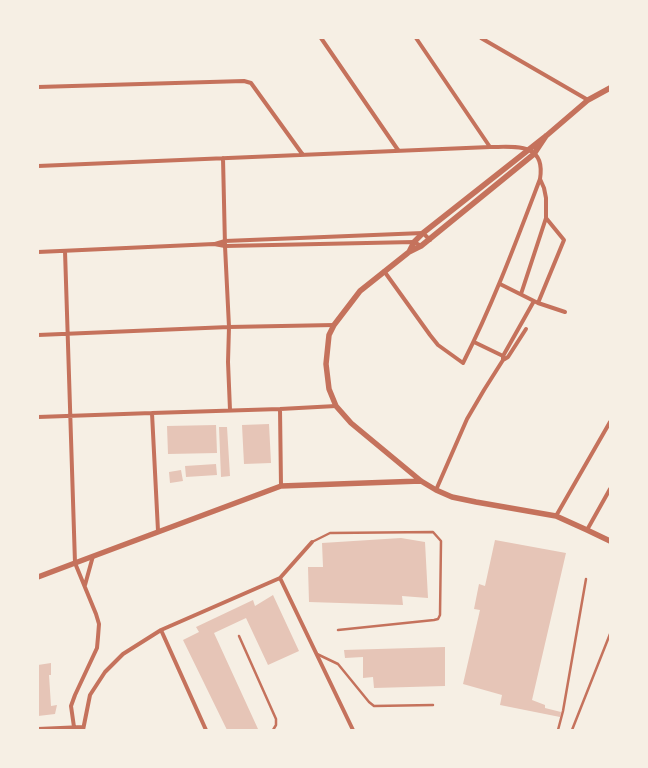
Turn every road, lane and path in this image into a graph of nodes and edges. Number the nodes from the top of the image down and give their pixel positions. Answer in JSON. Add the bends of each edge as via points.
{"nodes":[{"id":1,"x":321,"y":38,"type":"edge"},
{"id":2,"x":416,"y":38,"type":"edge"},
{"id":3,"x":481,"y":38,"type":"edge"},
{"id":4,"x":38,"y":87,"type":"edge"},
{"id":5,"x":610,"y":88,"type":"edge"},
{"id":6,"x":588,"y":100,"type":"junction"},
{"id":7,"x":546,"y":136,"type":"junction"},
{"id":8,"x":490,"y":147,"type":"junction"},
{"id":9,"x":529,"y":149,"type":"junction"},
{"id":10,"x":398,"y":150,"type":"junction"},
{"id":11,"x":534,"y":154,"type":"junction"},
{"id":12,"x":303,"y":155,"type":"junction"},
{"id":13,"x":222,"y":158,"type":"junction"},
{"id":14,"x":38,"y":166,"type":"edge"},
{"id":15,"x":540,"y":179,"type":"junction"},
{"id":16,"x":546,"y":218,"type":"junction"},
{"id":17,"x":423,"y":233,"type":"junction"},
{"id":18,"x":380,"y":235,"type":"junction"},
{"id":19,"x":301,"y":238,"type":"junction"},
{"id":20,"x":430,"y":240,"type":"junction"},
{"id":21,"x":225,"y":241,"type":"junction"},
{"id":22,"x":414,"y":242,"type":"junction"},
{"id":23,"x":380,"y":243,"type":"junction"},
{"id":24,"x":214,"y":244,"type":"junction"},
{"id":25,"x":301,"y":245,"type":"junction"},
{"id":26,"x":225,"y":246,"type":"junction"},
{"id":27,"x":421,"y":246,"type":"junction"},
{"id":28,"x":65,"y":251,"type":"junction"},
{"id":29,"x":38,"y":252,"type":"edge"},
{"id":30,"x":409,"y":252,"type":"junction"},
{"id":31,"x":384,"y":271,"type":"junction"},
{"id":32,"x":500,"y":284,"type":"junction"},
{"id":33,"x":521,"y":294,"type":"junction"},
{"id":34,"x":536,"y":302,"type":"junction"},
{"id":35,"x":565,"y":312,"type":"dead end"},
{"id":36,"x":334,"y":325,"type":"junction"},
{"id":37,"x":229,"y":327,"type":"junction"},
{"id":38,"x":526,"y":329,"type":"dead end"},
{"id":39,"x":68,"y":333,"type":"junction"},
{"id":40,"x":38,"y":334,"type":"edge"},
{"id":41,"x":474,"y":342,"type":"junction"},
{"id":42,"x":503,"y":358,"type":"junction"},
{"id":43,"x":336,"y":406,"type":"junction"},
{"id":44,"x":280,"y":409,"type":"junction"},
{"id":45,"x":230,"y":410,"type":"junction"},
{"id":46,"x":152,"y":412,"type":"junction"},
{"id":47,"x":71,"y":416,"type":"junction"},
{"id":48,"x":38,"y":417,"type":"edge"},
{"id":49,"x":610,"y":422,"type":"edge"},
{"id":50,"x":421,"y":481,"type":"junction"},
{"id":51,"x":281,"y":486,"type":"junction"},
{"id":52,"x":610,"y":489,"type":"edge"},
{"id":53,"x":436,"y":490,"type":"junction"},
{"id":54,"x":556,"y":516,"type":"junction"},
{"id":55,"x":588,"y":530,"type":"junction"},
{"id":56,"x":158,"y":532,"type":"junction"},
{"id":57,"x":610,"y":541,"type":"edge"},
{"id":58,"x":312,"y":542,"type":"joint"},
{"id":59,"x":93,"y":556,"type":"junction"},
{"id":60,"x":75,"y":562,"type":"junction"},
{"id":61,"x":38,"y":577,"type":"edge"},
{"id":62,"x":280,"y":578,"type":"junction"},
{"id":63,"x":586,"y":579,"type":"dead end"},
{"id":64,"x":85,"y":585,"type":"junction"},
{"id":65,"x":161,"y":630,"type":"junction"},
{"id":66,"x":338,"y":630,"type":"dead end"},
{"id":67,"x":610,"y":634,"type":"edge"},
{"id":68,"x":239,"y":636,"type":"dead end"},
{"id":69,"x":317,"y":654,"type":"junction"},
{"id":70,"x":433,"y":705,"type":"dead end"},
{"id":71,"x":74,"y":727,"type":"junction"},
{"id":72,"x":38,"y":728,"type":"edge"},
{"id":73,"x":83,"y":728,"type":"edge"},
{"id":74,"x":206,"y":730,"type":"edge"},
{"id":75,"x":272,"y":730,"type":"edge"},
{"id":76,"x":353,"y":730,"type":"edge"},
{"id":77,"x":558,"y":730,"type":"edge"},
{"id":78,"x":572,"y":730,"type":"edge"}],
"edges":[{"from":1,"to":10,"type":"street"},
{"from":2,"to":8,"type":"street"},
{"from":3,"to":6,"type":"street"},
{"from":4,"to":12,"type":"street","via":[[244,81],[251,83]]},
{"from":5,"to":6,"type":"street"},
{"from":6,"to":7,"type":"street"},
{"from":7,"to":9,"type":"street"},
{"from":7,"to":11,"type":"street"},
{"from":8,"to":9,"type":"street"},
{"from":8,"to":10,"type":"street"},
{"from":9,"to":11,"type":"street"},
{"from":9,"to":17,"type":"street"},
{"from":10,"to":12,"type":"street"},
{"from":11,"to":15,"type":"street","via":[[540,166]]},
{"from":11,"to":20,"type":"street"},
{"from":12,"to":13,"type":"street"},
{"from":13,"to":14,"type":"street"},
{"from":13,"to":21,"type":"street"},
{"from":15,"to":16,"type":"street","via":[[546,198]]},
{"from":15,"to":32,"type":"street"},
{"from":16,"to":33,"type":"street"},
{"from":16,"to":34,"type":"street","via":[[564,240]]},
{"from":17,"to":18,"type":"street"},
{"from":17,"to":20,"type":"street"},
{"from":17,"to":22,"type":"street"},
{"from":18,"to":19,"type":"street"},
{"from":18,"to":23,"type":"street"},
{"from":19,"to":21,"type":"street"},
{"from":19,"to":25,"type":"street"},
{"from":20,"to":27,"type":"street"},
{"from":21,"to":24,"type":"street"},
{"from":21,"to":26,"type":"street"},
{"from":22,"to":23,"type":"street"},
{"from":22,"to":27,"type":"street"},
{"from":22,"to":30,"type":"street"},
{"from":23,"to":25,"type":"street"},
{"from":24,"to":26,"type":"street"},
{"from":24,"to":28,"type":"street"},
{"from":25,"to":26,"type":"street"},
{"from":26,"to":37,"type":"street"},
{"from":27,"to":30,"type":"street"},
{"from":28,"to":29,"type":"street"},
{"from":28,"to":39,"type":"street"},
{"from":30,"to":31,"type":"street"},
{"from":31,"to":36,"type":"street","via":[[360,291]]},
{"from":31,"to":41,"type":"street","via":[[438,345],[463,363]]},
{"from":32,"to":33,"type":"street"},
{"from":32,"to":41,"type":"street"},
{"from":33,"to":34,"type":"street"},
{"from":34,"to":35,"type":"street"},
{"from":34,"to":42,"type":"street"},
{"from":36,"to":37,"type":"street"},
{"from":36,"to":43,"type":"street","via":[[329,335],[326,364],[329,389]]},
{"from":37,"to":39,"type":"street"},
{"from":37,"to":45,"type":"street"},
{"from":38,"to":42,"type":"street","via":[[508,357]]},
{"from":39,"to":40,"type":"street"},
{"from":39,"to":47,"type":"street"},
{"from":41,"to":42,"type":"street"},
{"from":42,"to":53,"type":"street","via":[[467,419]]},
{"from":43,"to":44,"type":"street"},
{"from":43,"to":50,"type":"street","via":[[351,422]]},
{"from":44,"to":45,"type":"street"},
{"from":44,"to":51,"type":"street"},
{"from":45,"to":46,"type":"street"},
{"from":46,"to":47,"type":"street"},
{"from":46,"to":56,"type":"street"},
{"from":47,"to":48,"type":"street"},
{"from":47,"to":60,"type":"street"},
{"from":49,"to":54,"type":"street"},
{"from":50,"to":51,"type":"street"},
{"from":50,"to":53,"type":"street"},
{"from":51,"to":56,"type":"street"},
{"from":52,"to":55,"type":"street"},
{"from":53,"to":54,"type":"street","via":[[476,502]]},
{"from":54,"to":55,"type":"street"},
{"from":55,"to":57,"type":"street"},
{"from":56,"to":59,"type":"street"},
{"from":58,"to":62,"type":"street"},
{"from":58,"to":66,"type":"lane","via":[[330,534],[433,532],[441,541],[438,619]]},
{"from":59,"to":60,"type":"street"},
{"from":59,"to":64,"type":"street"},
{"from":60,"to":61,"type":"street"},
{"from":60,"to":64,"type":"street"},
{"from":62,"to":65,"type":"street"},
{"from":62,"to":69,"type":"street"},
{"from":63,"to":77,"type":"lane"},
{"from":64,"to":71,"type":"street","via":[[99,624],[98,638],[97,648],[71,706]]},
{"from":65,"to":73,"type":"street","via":[[123,654],[105,672],[90,695]]},
{"from":65,"to":74,"type":"street"},
{"from":67,"to":78,"type":"lane"},
{"from":68,"to":75,"type":"lane","via":[[276,719],[276,725]]},
{"from":69,"to":70,"type":"lane","via":[[338,664],[374,706]]},
{"from":69,"to":76,"type":"street"},
{"from":71,"to":72,"type":"street"},
{"from":71,"to":73,"type":"street"}]}
